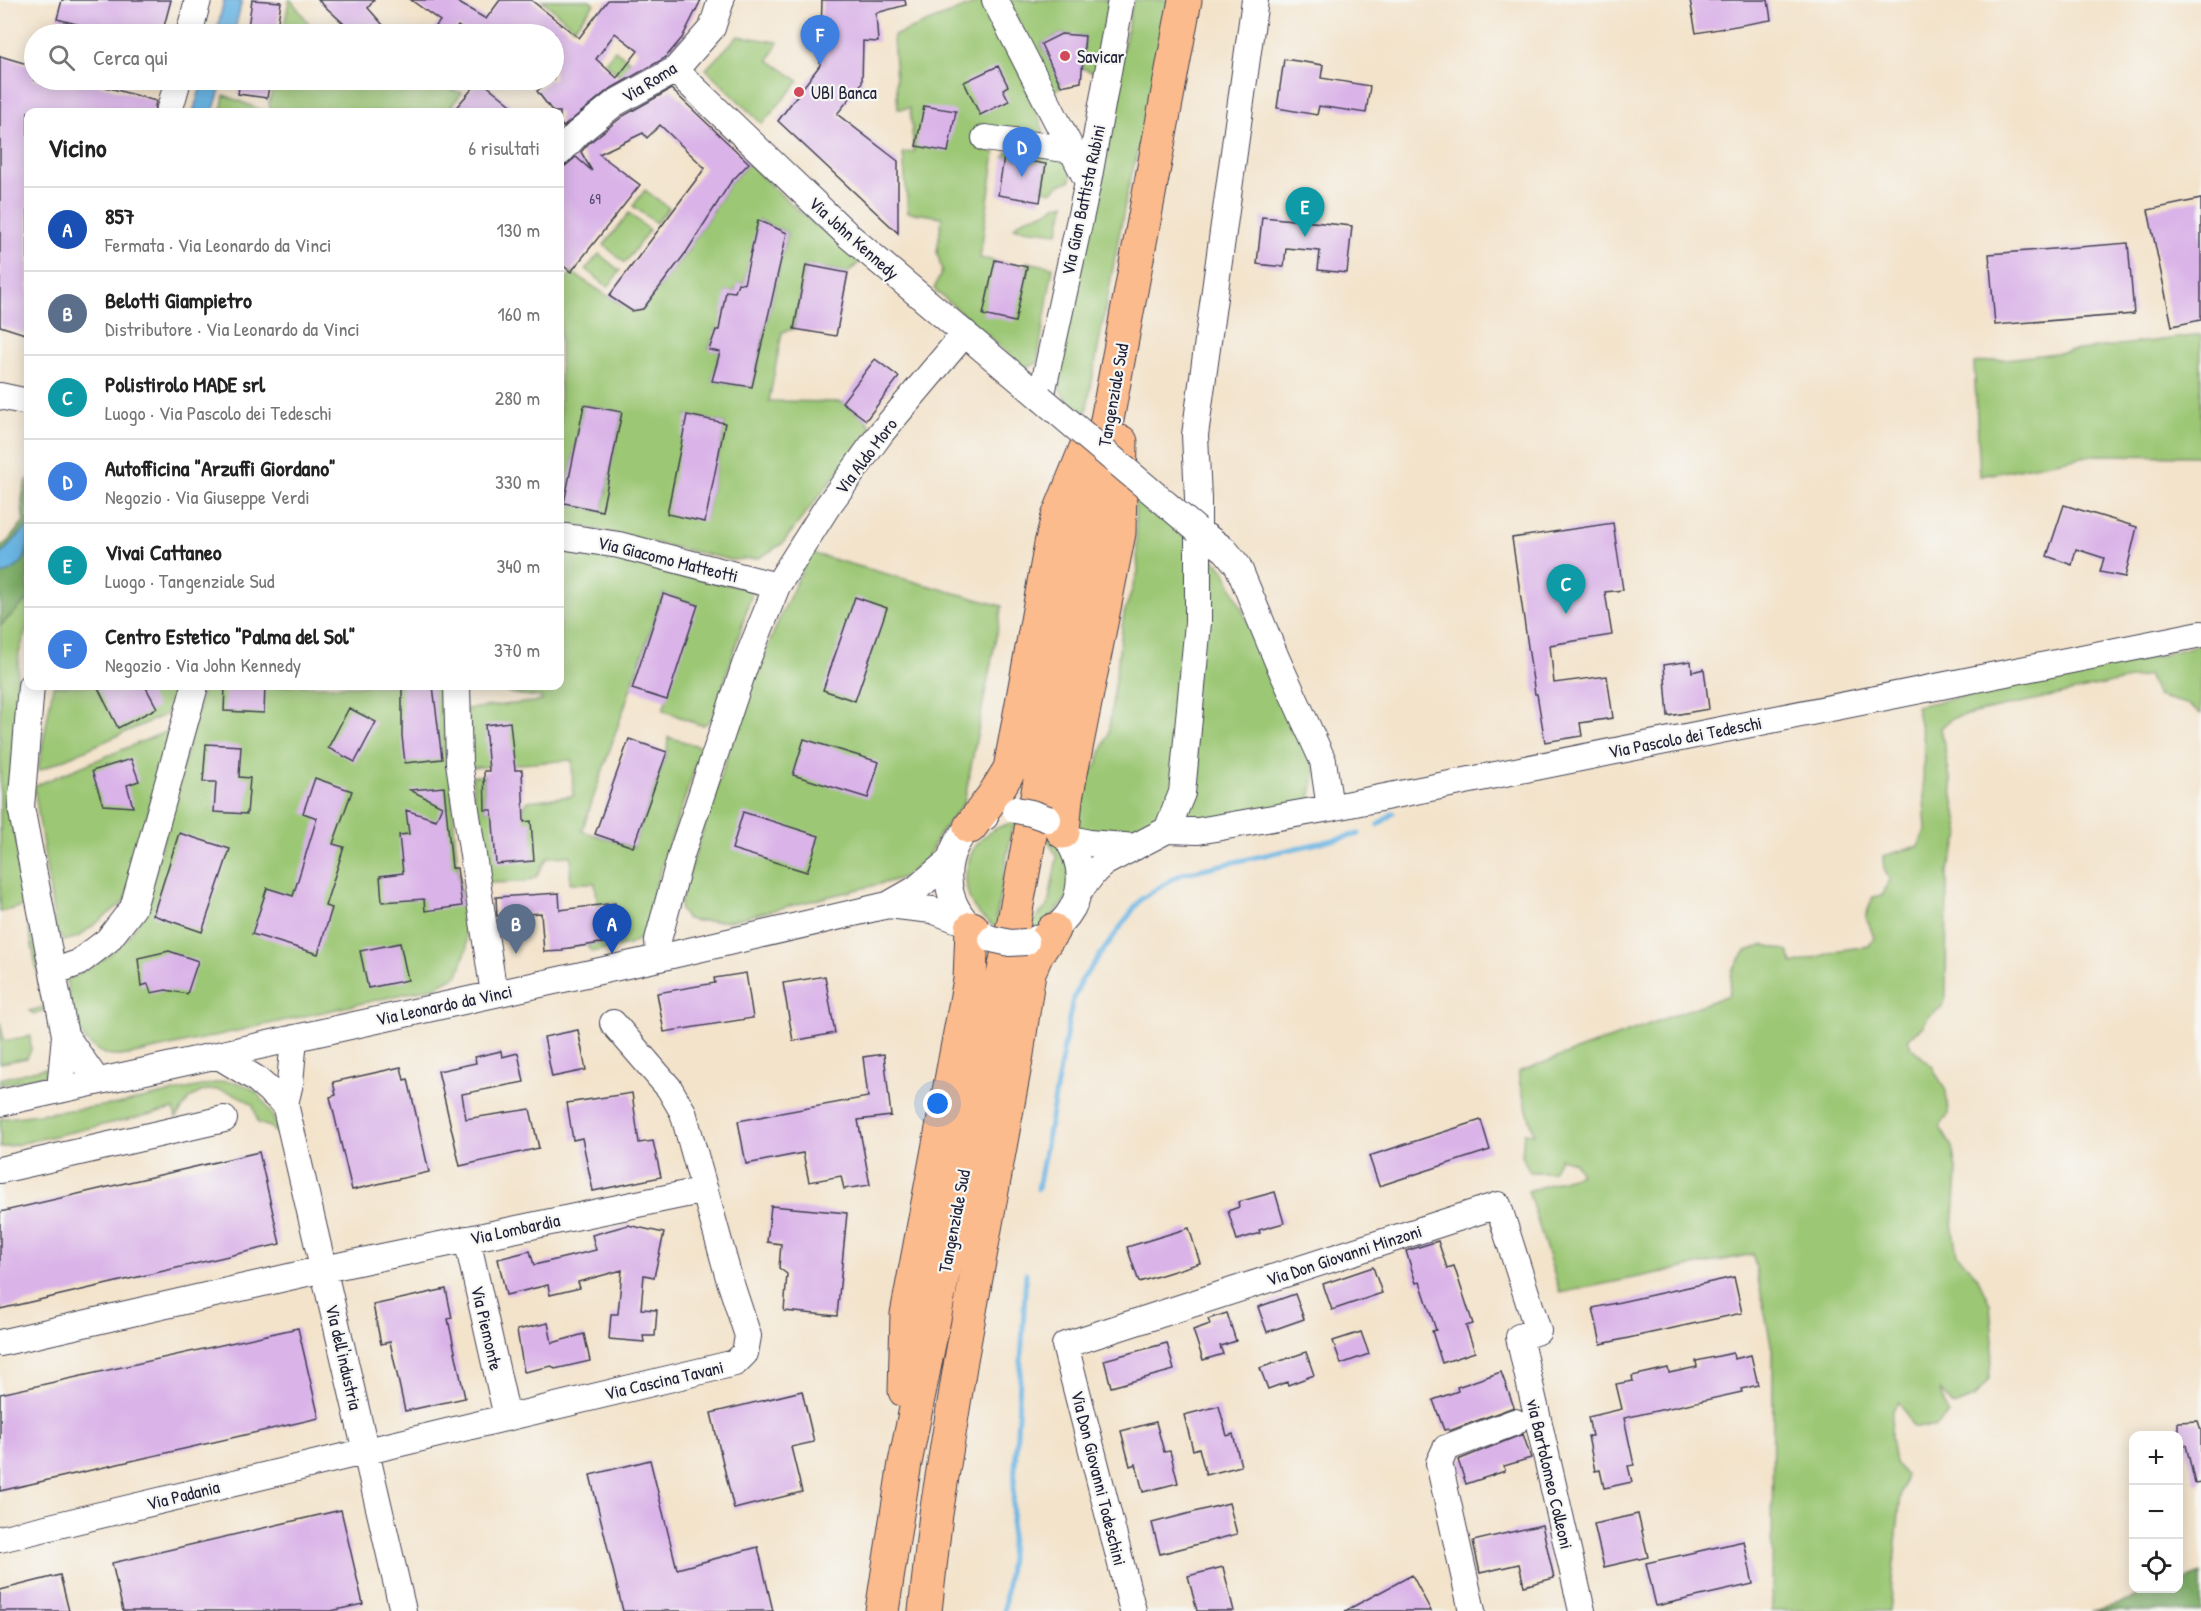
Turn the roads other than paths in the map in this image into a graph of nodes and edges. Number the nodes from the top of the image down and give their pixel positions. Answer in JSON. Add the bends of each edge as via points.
{"nodes":[{"id":1,"x":198,"y":0,"type":"edge"},
{"id":2,"x":721,"y":0,"type":"edge"},
{"id":3,"x":995,"y":0,"type":"edge"},
{"id":4,"x":1121,"y":0,"type":"edge"},
{"id":5,"x":1185,"y":0,"type":"edge"},
{"id":6,"x":1255,"y":0,"type":"edge"},
{"id":7,"x":192,"y":24,"type":"edge"},
{"id":8,"x":675,"y":70,"type":"junction"},
{"id":9,"x":176,"y":90,"type":"edge"},
{"id":10,"x":171,"y":108,"type":"edge"},
{"id":11,"x":985,"y":138,"type":"dead end"},
{"id":12,"x":564,"y":148,"type":"edge"},
{"id":13,"x":1072,"y":150,"type":"junction"},
{"id":14,"x":1088,"y":182,"type":"junction"},
{"id":15,"x":964,"y":333,"type":"junction"},
{"id":16,"x":0,"y":396,"type":"edge"},
{"id":17,"x":1041,"y":398,"type":"junction"},
{"id":18,"x":24,"y":401,"type":"edge"},
{"id":19,"x":1108,"y":424,"type":"junction"},
{"id":20,"x":1197,"y":530,"type":"junction"},
{"id":21,"x":564,"y":537,"type":"edge"},
{"id":22,"x":777,"y":586,"type":"junction"},
{"id":23,"x":2201,"y":634,"type":"edge"},
{"id":24,"x":32,"y":690,"type":"edge"},
{"id":25,"x":194,"y":690,"type":"edge"},
{"id":26,"x":457,"y":690,"type":"edge"},
{"id":27,"x":1330,"y":808,"type":"junction"},
{"id":28,"x":983,"y":820,"type":"junction"},
{"id":29,"x":1049,"y":822,"type":"junction"},
{"id":30,"x":1167,"y":830,"type":"junction"},
{"id":31,"x":1135,"y":848,"type":"junction"},
{"id":32,"x":950,"y":860,"type":"junction"},
{"id":33,"x":1078,"y":893,"type":"junction"},
{"id":34,"x":888,"y":905,"type":"junction"},
{"id":35,"x":972,"y":928,"type":"junction"},
{"id":36,"x":1044,"y":935,"type":"junction"},
{"id":37,"x":659,"y":958,"type":"junction"},
{"id":38,"x":53,"y":972,"type":"junction"},
{"id":39,"x":494,"y":994,"type":"junction"},
{"id":40,"x":613,"y":1023,"type":"dead end"},
{"id":41,"x":65,"y":1035,"type":"junction"},
{"id":42,"x":283,"y":1041,"type":"junction"},
{"id":43,"x":217,"y":1055,"type":"junction"},
{"id":44,"x":97,"y":1082,"type":"junction"},
{"id":45,"x":60,"y":1090,"type":"junction"},
{"id":46,"x":276,"y":1096,"type":"junction"},
{"id":47,"x":0,"y":1103,"type":"edge"},
{"id":48,"x":224,"y":1119,"type":"dead end"},
{"id":49,"x":0,"y":1170,"type":"edge"},
{"id":50,"x":705,"y":1190,"type":"junction"},
{"id":51,"x":466,"y":1239,"type":"junction"},
{"id":52,"x":324,"y":1269,"type":"junction"},
{"id":53,"x":1529,"y":1334,"type":"joint"},
{"id":54,"x":0,"y":1343,"type":"edge"},
{"id":55,"x":1065,"y":1345,"type":"joint"},
{"id":56,"x":507,"y":1417,"type":"junction"},
{"id":57,"x":1515,"y":1422,"type":"dead end"},
{"id":58,"x":366,"y":1451,"type":"junction"},
{"id":59,"x":905,"y":1463,"type":"junction"},
{"id":60,"x":936,"y":1514,"type":"junction"},
{"id":61,"x":0,"y":1539,"type":"edge"},
{"id":62,"x":403,"y":1611,"type":"edge"},
{"id":63,"x":882,"y":1611,"type":"edge"},
{"id":64,"x":903,"y":1611,"type":"edge"},
{"id":65,"x":925,"y":1611,"type":"edge"},
{"id":66,"x":1133,"y":1611,"type":"edge"},
{"id":67,"x":1472,"y":1611,"type":"edge"},
{"id":68,"x":1582,"y":1611,"type":"edge"}],
"edges":[{"from":1,"to":7,"type":"street"},
{"from":2,"to":8,"type":"street","name":"Via Roma","via":[[712,28]]},
{"from":3,"to":13,"type":"street"},
{"from":4,"to":14,"type":"street","name":"Via Gian Battista Rubini"},
{"from":5,"to":19,"type":"highway","name":"Tangenziale Sud"},
{"from":6,"to":20,"type":"street","via":[[1195,435]]},
{"from":8,"to":12,"type":"street","name":"Via Roma","via":[[615,103]]},
{"from":8,"to":15,"type":"street","name":"Via John Kennedy","via":[[849,236]]},
{"from":9,"to":10,"type":"street"},
{"from":11,"to":13,"type":"street"},
{"from":13,"to":14,"type":"street"},
{"from":14,"to":17,"type":"street","name":"Via Gian Battista Rubini"},
{"from":15,"to":17,"type":"street","name":"Via John Kennedy"},
{"from":15,"to":22,"type":"street","name":"Via Aldo Moro","via":[[862,459]]},
{"from":16,"to":18,"type":"street"},
{"from":17,"to":20,"type":"street","name":"Via John Kennedy","bridge":true},
{"from":19,"to":28,"type":"highway","via":[[1091,434],[1058,517],[1010,769]]},
{"from":19,"to":29,"type":"highway","name":"Tangenziale Sud"},
{"from":19,"to":29,"type":"highway","via":[[1121,439],[1119,533],[1066,798]]},
{"from":20,"to":27,"type":"street","name":"Via John Kennedy","via":[[1225,550],[1238,566],[1323,761]]},
{"from":20,"to":30,"type":"street","via":[[1198,623],[1182,793]]},
{"from":21,"to":22,"type":"street","name":"Via Giacomo Matteotti","via":[[619,544]]},
{"from":22,"to":37,"type":"street","name":"Via Aldo Moro","via":[[745,665],[681,855],[658,940]]},
{"from":23,"to":27,"type":"street","name":"Via Pascolo dei Tedeschi"},
{"from":24,"to":38,"type":"street","via":[[21,807]]},
{"from":25,"to":38,"type":"street","via":[[133,908],[108,940],[78,963]]},
{"from":26,"to":39,"type":"street","via":[[459,763]]},
{"from":27,"to":30,"type":"street","name":"Via Pascolo dei Tedeschi","via":[[1198,831]]},
{"from":28,"to":29,"type":"street","bridge":true,"via":[[1016,810]]},
{"from":28,"to":32,"type":"street","via":[[959,839]]},
{"from":29,"to":31,"type":"street","via":[[1089,843]]},
{"from":29,"to":33,"type":"street","via":[[1079,863]]},
{"from":29,"to":59,"type":"highway","name":"Tangenziale Sud"},
{"from":30,"to":31,"type":"street"},
{"from":31,"to":33,"type":"street","via":[[1099,867]]},
{"from":32,"to":34,"type":"street","name":"Via Leonardo da Vinci","via":[[916,889]]},
{"from":32,"to":35,"type":"street","via":[[947,874],[951,899]]},
{"from":33,"to":36,"type":"street","via":[[1068,915]]},
{"from":34,"to":35,"type":"street","name":"Via Leonardo da Vinci","via":[[932,910]]},
{"from":34,"to":37,"type":"street","name":"Via Leonardo da Vinci"},
{"from":35,"to":36,"type":"street","name":"Via Leonardo da Vinci","bridge":true,"via":[[1003,942],[1017,943]]},
{"from":35,"to":59,"type":"highway","via":[[970,980],[907,1314]]},
{"from":36,"to":60,"type":"highway","via":[[1029,972]]},
{"from":37,"to":39,"type":"street","name":"Via Leonardo da Vinci"},
{"from":38,"to":41,"type":"street"},
{"from":39,"to":42,"type":"street","name":"Via Leonardo da Vinci"},
{"from":40,"to":50,"type":"street","name":"Via Cascina Tavani","via":[[669,1088],[682,1112]]},
{"from":41,"to":44,"type":"street"},
{"from":41,"to":45,"type":"street"},
{"from":42,"to":43,"type":"street","name":"Via Leonardo da Vinci"},
{"from":42,"to":46,"type":"street","via":[[290,1083]]},
{"from":43,"to":44,"type":"street","name":"Via Leonardo da Vinci"},
{"from":43,"to":46,"type":"street"},
{"from":44,"to":45,"type":"street","name":"Via Leonardo da Vinci"},
{"from":45,"to":47,"type":"street","name":"Via Leonardo da Vinci"},
{"from":46,"to":52,"type":"street","name":"Via dell'industria"},
{"from":48,"to":49,"type":"street"},
{"from":50,"to":51,"type":"street","name":"Via Lombardia"},
{"from":50,"to":56,"type":"street","name":"Via Cascina Tavani","via":[[748,1336],[745,1353],[735,1363]]},
{"from":51,"to":52,"type":"street","name":"Via Lombardia"},
{"from":51,"to":56,"type":"street","name":"Via Piemonte"},
{"from":52,"to":54,"type":"street"},
{"from":52,"to":58,"type":"street","name":"Via dell'industria"},
{"from":53,"to":55,"type":"street","name":"Via Don Giovanni Minzoni","via":[[1498,1205]]},
{"from":53,"to":68,"type":"street","name":"via Bartolomeo Colleoni"},
{"from":55,"to":66,"type":"street","name":"Via Don Giovanni Todeschini"},
{"from":56,"to":58,"type":"street","name":"Via Cascina Tavani"},
{"from":57,"to":67,"type":"street","name":"via Bartolomeo Colleoni","via":[[1446,1448],[1439,1463]]},
{"from":58,"to":61,"type":"street","name":"Via Padania"},
{"from":58,"to":62,"type":"street","name":"Via dell'industria"},
{"from":59,"to":63,"type":"highway","name":"Tangenziale Sud"},
{"from":60,"to":64,"type":"highway"},
{"from":60,"to":65,"type":"highway"}]}
